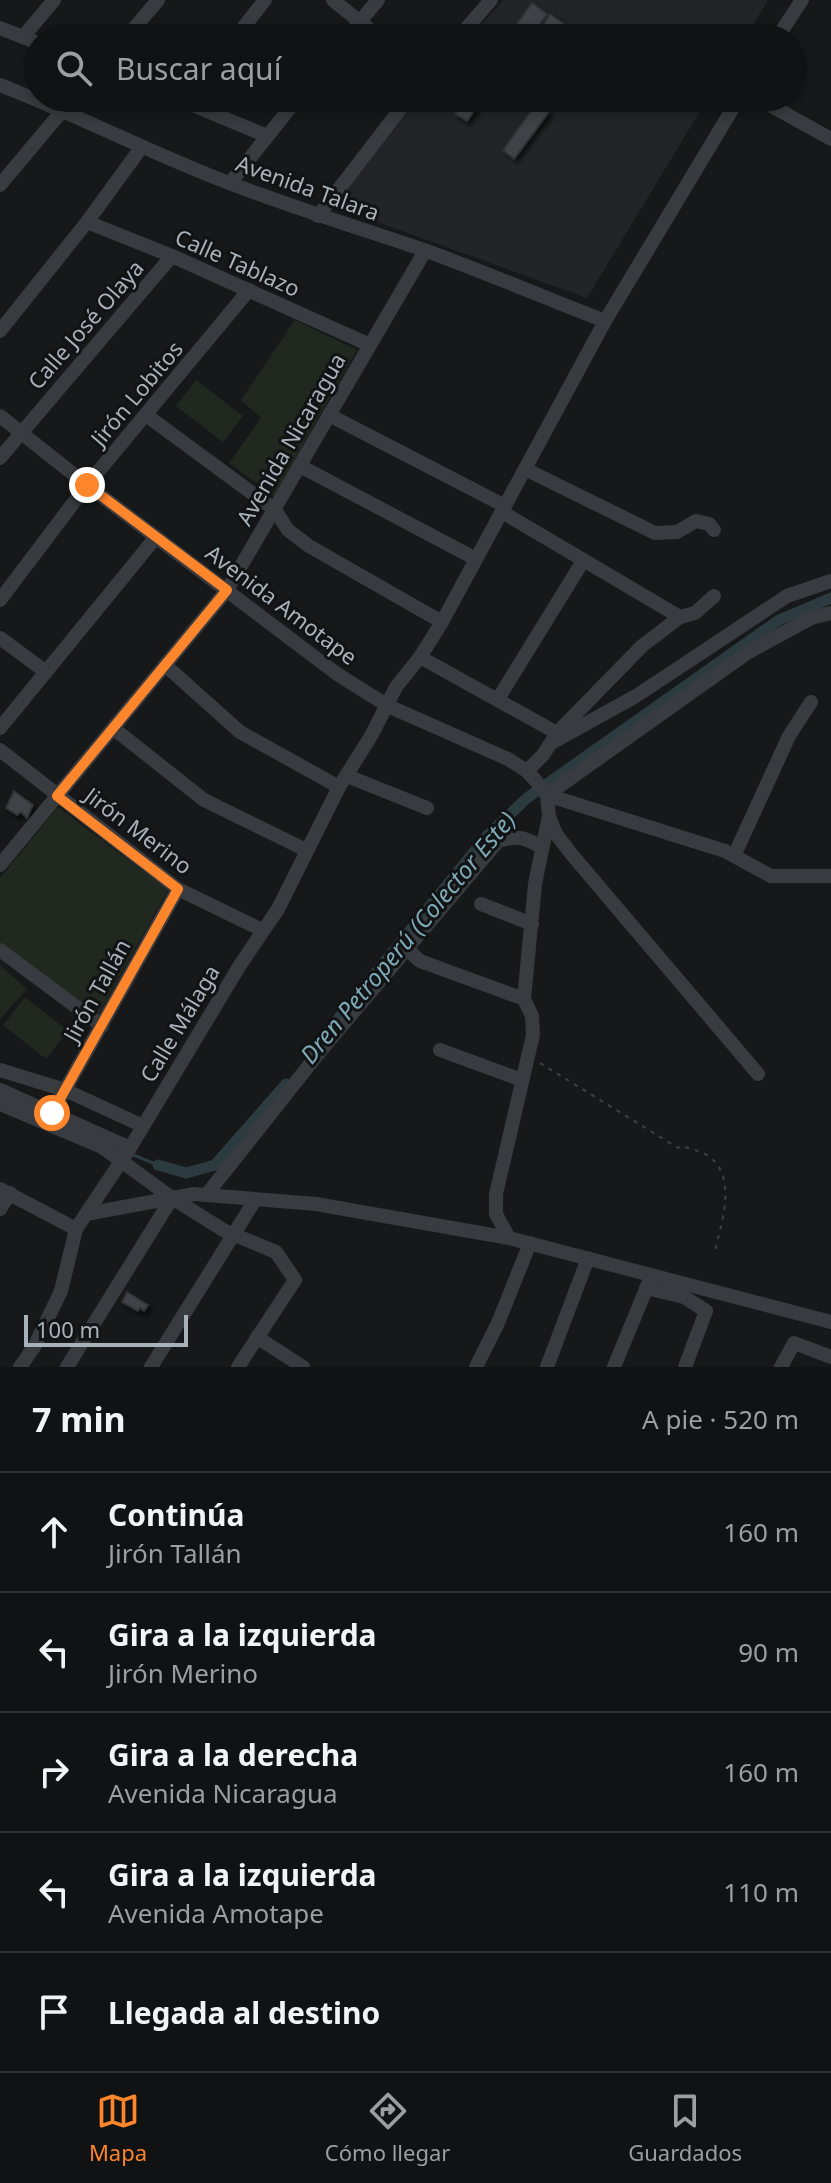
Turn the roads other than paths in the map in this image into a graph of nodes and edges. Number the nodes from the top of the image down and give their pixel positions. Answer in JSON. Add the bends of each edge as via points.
{"nodes":[{"id":1,"x":54,"y":0,"type":"edge"},
{"id":2,"x":158,"y":0,"type":"edge"},
{"id":3,"x":265,"y":0,"type":"edge"},
{"id":4,"x":333,"y":0,"type":"edge"},
{"id":5,"x":378,"y":0,"type":"edge"},
{"id":6,"x":491,"y":0,"type":"edge"},
{"id":7,"x":802,"y":0,"type":"edge"},
{"id":8,"x":359,"y":21,"type":"junction"},
{"id":9,"x":34,"y":24,"type":"edge"},
{"id":10,"x":138,"y":24,"type":"edge"},
{"id":11,"x":246,"y":24,"type":"edge"},
{"id":12,"x":357,"y":24,"type":"edge"},
{"id":13,"x":363,"y":24,"type":"edge"},
{"id":14,"x":470,"y":24,"type":"edge"},
{"id":15,"x":786,"y":24,"type":"edge"},
{"id":16,"x":0,"y":28,"type":"edge"},
{"id":17,"x":23,"y":37,"type":"edge"},
{"id":18,"x":0,"y":85,"type":"edge"},
{"id":19,"x":24,"y":92,"type":"edge"},
{"id":20,"x":60,"y":112,"type":"edge"},
{"id":21,"x":80,"y":112,"type":"edge"},
{"id":22,"x":213,"y":112,"type":"edge"},
{"id":23,"x":287,"y":112,"type":"edge"},
{"id":24,"x":398,"y":112,"type":"edge"},
{"id":25,"x":731,"y":112,"type":"edge"},
{"id":26,"x":786,"y":112,"type":"edge"},
{"id":27,"x":828,"y":132,"type":"edge"},
{"id":28,"x":267,"y":136,"type":"junction"},
{"id":29,"x":141,"y":148,"type":"junction"},
{"id":30,"x":230,"y":183,"type":"junction"},
{"id":31,"x":0,"y":185,"type":"edge"},
{"id":32,"x":318,"y":216,"type":"junction"},
{"id":33,"x":87,"y":222,"type":"junction"},
{"id":34,"x":425,"y":251,"type":"junction"},
{"id":35,"x":172,"y":256,"type":"junction"},
{"id":36,"x":249,"y":290,"type":"junction"},
{"id":37,"x":605,"y":321,"type":"junction"},
{"id":38,"x":0,"y":331,"type":"edge"},
{"id":39,"x":370,"y":345,"type":"junction"},
{"id":40,"x":146,"y":415,"type":"junction"},
{"id":41,"x":329,"y":415,"type":"junction"},
{"id":42,"x":0,"y":416,"type":"edge"},
{"id":43,"x":21,"y":432,"type":"junction"},
{"id":44,"x":0,"y":458,"type":"edge"},
{"id":45,"x":300,"y":466,"type":"junction"},
{"id":46,"x":525,"y":469,"type":"junction"},
{"id":47,"x":87,"y":485,"type":"junction"},
{"id":48,"x":503,"y":509,"type":"junction"},
{"id":49,"x":275,"y":510,"type":"junction"},
{"id":50,"x":714,"y":530,"type":"dead end"},
{"id":51,"x":156,"y":537,"type":"junction"},
{"id":52,"x":476,"y":559,"type":"junction"},
{"id":53,"x":583,"y":561,"type":"junction"},
{"id":54,"x":831,"y":581,"type":"edge"},
{"id":55,"x":227,"y":590,"type":"junction"},
{"id":56,"x":714,"y":596,"type":"dead end"},
{"id":57,"x":0,"y":600,"type":"edge"},
{"id":58,"x":831,"y":613,"type":"edge"},
{"id":59,"x":680,"y":617,"type":"junction"},
{"id":60,"x":442,"y":622,"type":"junction"},
{"id":61,"x":0,"y":638,"type":"edge"},
{"id":62,"x":420,"y":657,"type":"junction"},
{"id":63,"x":165,"y":665,"type":"junction"},
{"id":64,"x":46,"y":672,"type":"junction"},
{"id":65,"x":498,"y":699,"type":"junction"},
{"id":66,"x":811,"y":702,"type":"dead end"},
{"id":67,"x":388,"y":706,"type":"junction"},
{"id":68,"x":0,"y":728,"type":"edge"},
{"id":69,"x":113,"y":728,"type":"junction"},
{"id":70,"x":554,"y":738,"type":"junction"},
{"id":71,"x":0,"y":750,"type":"edge"},
{"id":72,"x":527,"y":771,"type":"junction"},
{"id":73,"x":343,"y":781,"type":"junction"},
{"id":74,"x":547,"y":795,"type":"junction"},
{"id":75,"x":57,"y":796,"type":"junction"},
{"id":76,"x":427,"y":808,"type":"dead end"},
{"id":77,"x":549,"y":816,"type":"junction"},
{"id":78,"x":541,"y":849,"type":"junction"},
{"id":79,"x":306,"y":850,"type":"junction"},
{"id":80,"x":573,"y":856,"type":"junction"},
{"id":81,"x":734,"y":856,"type":"junction"},
{"id":82,"x":0,"y":865,"type":"edge"},
{"id":83,"x":831,"y":876,"type":"edge"},
{"id":84,"x":178,"y":889,"type":"junction"},
{"id":85,"x":481,"y":904,"type":"dead end"},
{"id":86,"x":532,"y":924,"type":"junction"},
{"id":87,"x":262,"y":930,"type":"junction"},
{"id":88,"x":407,"y":949,"type":"junction"},
{"id":89,"x":0,"y":950,"type":"edge"},
{"id":90,"x":524,"y":999,"type":"junction"},
{"id":91,"x":102,"y":1026,"type":"junction"},
{"id":92,"x":440,"y":1050,"type":"dead end"},
{"id":93,"x":0,"y":1070,"type":"edge"},
{"id":94,"x":758,"y":1074,"type":"dead end"},
{"id":95,"x":522,"y":1080,"type":"junction"},
{"id":96,"x":0,"y":1090,"type":"edge"},
{"id":97,"x":65,"y":1090,"type":"junction"},
{"id":98,"x":0,"y":1104,"type":"edge"},
{"id":99,"x":52,"y":1113,"type":"junction"},
{"id":100,"x":143,"y":1126,"type":"junction"},
{"id":101,"x":126,"y":1154,"type":"junction"},
{"id":102,"x":5,"y":1191,"type":"edge"},
{"id":103,"x":207,"y":1194,"type":"junction"},
{"id":104,"x":496,"y":1194,"type":"junction"},
{"id":105,"x":172,"y":1198,"type":"junction"},
{"id":106,"x":255,"y":1200,"type":"junction"},
{"id":107,"x":0,"y":1209,"type":"edge"},
{"id":108,"x":86,"y":1214,"type":"junction"},
{"id":109,"x":76,"y":1229,"type":"junction"},
{"id":110,"x":484,"y":1232,"type":"junction"},
{"id":111,"x":235,"y":1234,"type":"junction"},
{"id":112,"x":509,"y":1238,"type":"junction"},
{"id":113,"x":530,"y":1243,"type":"junction"},
{"id":114,"x":588,"y":1258,"type":"junction"},
{"id":115,"x":649,"y":1281,"type":"junction"},
{"id":116,"x":831,"y":1322,"type":"edge"},
{"id":117,"x":257,"y":1337,"type":"junction"},
{"id":118,"x":831,"y":1357,"type":"edge"},
{"id":119,"x":20,"y":1367,"type":"edge"},
{"id":120,"x":67,"y":1367,"type":"edge"},
{"id":121,"x":151,"y":1367,"type":"edge"},
{"id":122,"x":238,"y":1367,"type":"edge"},
{"id":123,"x":303,"y":1367,"type":"edge"},
{"id":124,"x":476,"y":1367,"type":"edge"},
{"id":125,"x":547,"y":1367,"type":"edge"},
{"id":126,"x":614,"y":1367,"type":"edge"},
{"id":127,"x":685,"y":1367,"type":"edge"},
{"id":128,"x":781,"y":1367,"type":"edge"}],
"edges":[{"from":1,"to":9,"type":"street"},
{"from":2,"to":10,"type":"street"},
{"from":3,"to":11,"type":"street"},
{"from":4,"to":8,"type":"street"},
{"from":5,"to":8,"type":"street"},
{"from":6,"to":14,"type":"street"},
{"from":7,"to":15,"type":"street"},
{"from":8,"to":12,"type":"street"},
{"from":8,"to":13,"type":"street"},
{"from":16,"to":17,"type":"street"},
{"from":18,"to":19,"type":"street","name":"Avenida Talara"},
{"from":20,"to":31,"type":"street"},
{"from":21,"to":29,"type":"street","name":"Avenida Talara"},
{"from":22,"to":28,"type":"street"},
{"from":23,"to":28,"type":"street"},
{"from":24,"to":32,"type":"street"},
{"from":25,"to":37,"type":"street","name":"Calle Málaga"},
{"from":26,"to":27,"type":"street"},
{"from":28,"to":30,"type":"street"},
{"from":29,"to":30,"type":"street","name":"Avenida Talara"},
{"from":29,"to":33,"type":"street"},
{"from":30,"to":32,"type":"street","name":"Avenida Talara"},
{"from":32,"to":34,"type":"street","name":"Avenida Talara"},
{"from":33,"to":35,"type":"street","name":"Calle Tablazo"},
{"from":33,"to":38,"type":"street"},
{"from":34,"to":37,"type":"street","name":"Avenida Talara"},
{"from":34,"to":39,"type":"street","name":"Avenida Nicaragua"},
{"from":35,"to":36,"type":"street","name":"Calle Tablazo"},
{"from":35,"to":43,"type":"street","name":"Calle José Olaya"},
{"from":36,"to":39,"type":"street","name":"Calle Tablazo"},
{"from":36,"to":40,"type":"street","name":"Jirón Lobitos"},
{"from":37,"to":46,"type":"street","name":"Calle Málaga"},
{"from":39,"to":41,"type":"street","name":"Avenida Nicaragua"},
{"from":40,"to":47,"type":"street","name":"Jirón Lobitos"},
{"from":40,"to":49,"type":"street"},
{"from":41,"to":45,"type":"street","name":"Avenida Nicaragua"},
{"from":41,"to":48,"type":"street"},
{"from":42,"to":43,"type":"street","name":"Avenida Amotape"},
{"from":43,"to":44,"type":"street","name":"Calle José Olaya"},
{"from":43,"to":47,"type":"street","name":"Avenida Amotape"},
{"from":45,"to":49,"type":"street","name":"Avenida Nicaragua"},
{"from":45,"to":52,"type":"street"},
{"from":46,"to":48,"type":"street","name":"Calle Málaga"},
{"from":46,"to":50,"type":"street","via":[[655,533],[677,532],[696,521]]},
{"from":47,"to":51,"type":"street","name":"Avenida Amotape"},
{"from":47,"to":57,"type":"street","name":"Jirón Lobitos"},
{"from":48,"to":52,"type":"street","name":"Calle Málaga"},
{"from":48,"to":53,"type":"street"},
{"from":49,"to":55,"type":"street","name":"Avenida Nicaragua"},
{"from":49,"to":60,"type":"street","via":[[288,530],[309,546]]},
{"from":51,"to":55,"type":"street","name":"Avenida Amotape"},
{"from":51,"to":64,"type":"street"},
{"from":52,"to":60,"type":"street","name":"Calle Málaga"},
{"from":53,"to":59,"type":"street"},
{"from":53,"to":65,"type":"street"},
{"from":54,"to":70,"type":"street","via":[[787,596],[636,696]]},
{"from":55,"to":63,"type":"street","name":"Avenida Nicaragua"},
{"from":55,"to":67,"type":"street","name":"Avenida Amotape"},
{"from":56,"to":59,"type":"street","via":[[695,613]]},
{"from":58,"to":74,"type":"street","via":[[811,618],[747,653]]},
{"from":59,"to":70,"type":"street","via":[[642,646]]},
{"from":60,"to":62,"type":"street","name":"Calle Málaga"},
{"from":61,"to":64,"type":"street"},
{"from":62,"to":65,"type":"street"},
{"from":62,"to":67,"type":"street","name":"Calle Málaga"},
{"from":63,"to":69,"type":"street","name":"Avenida Nicaragua"},
{"from":63,"to":73,"type":"street","via":[[240,732]]},
{"from":64,"to":68,"type":"street"},
{"from":65,"to":70,"type":"street"},
{"from":66,"to":81,"type":"street","via":[[789,736]]},
{"from":67,"to":72,"type":"street","name":"Avenida Amotape"},
{"from":67,"to":73,"type":"street","name":"Calle Málaga"},
{"from":69,"to":75,"type":"street","name":"Avenida Nicaragua"},
{"from":69,"to":79,"type":"street","via":[[204,800]]},
{"from":70,"to":72,"type":"street"},
{"from":71,"to":75,"type":"street","name":"Jirón Merino"},
{"from":72,"to":74,"type":"street"},
{"from":73,"to":76,"type":"street"},
{"from":73,"to":79,"type":"street","name":"Calle Málaga"},
{"from":74,"to":77,"type":"street"},
{"from":74,"to":81,"type":"street"},
{"from":75,"to":82,"type":"street","name":"Avenida Nicaragua"},
{"from":75,"to":84,"type":"street","name":"Jirón Merino"},
{"from":77,"to":78,"type":"street"},
{"from":77,"to":80,"type":"street"},
{"from":78,"to":80,"type":"street"},
{"from":78,"to":86,"type":"street"},
{"from":78,"to":88,"type":"street","via":[[514,836],[498,841]]},
{"from":79,"to":87,"type":"street","name":"Calle Málaga"},
{"from":80,"to":94,"type":"street"},
{"from":81,"to":83,"type":"street","via":[[771,876]]},
{"from":84,"to":87,"type":"street","name":"Jirón Merino"},
{"from":84,"to":91,"type":"street","name":"Jirón Tallán"},
{"from":85,"to":86,"type":"street"},
{"from":86,"to":90,"type":"street"},
{"from":87,"to":100,"type":"street","name":"Calle Málaga"},
{"from":88,"to":90,"type":"street","via":[[420,961]]},
{"from":88,"to":103,"type":"street"},
{"from":89,"to":91,"type":"street"},
{"from":90,"to":95,"type":"street","via":[[533,1035]]},
{"from":91,"to":97,"type":"street","name":"Jirón Tallán"},
{"from":92,"to":95,"type":"street"},
{"from":93,"to":97,"type":"street"},
{"from":95,"to":104,"type":"street"},
{"from":96,"to":99,"type":"street"},
{"from":97,"to":99,"type":"street","name":"Jirón Tallán"},
{"from":97,"to":100,"type":"street"},
{"from":98,"to":101,"type":"street"},
{"from":99,"to":101,"type":"street"},
{"from":100,"to":101,"type":"street","name":"Calle Málaga"},
{"from":101,"to":105,"type":"street"},
{"from":101,"to":108,"type":"street","name":"Calle Málaga"},
{"from":102,"to":107,"type":"street"},
{"from":102,"to":109,"type":"street"},
{"from":103,"to":105,"type":"street"},
{"from":103,"to":106,"type":"street"},
{"from":104,"to":110,"type":"street"},
{"from":104,"to":112,"type":"street","via":[[496,1214]]},
{"from":105,"to":108,"type":"street"},
{"from":105,"to":111,"type":"street"},
{"from":105,"to":120,"type":"street"},
{"from":106,"to":110,"type":"street","via":[[316,1204]]},
{"from":106,"to":111,"type":"street"},
{"from":108,"to":109,"type":"street","name":"Calle Málaga"},
{"from":109,"to":119,"type":"street","name":"Calle Málaga","via":[[61,1291]]},
{"from":110,"to":112,"type":"street"},
{"from":111,"to":117,"type":"street","via":[[276,1252],[295,1280]]},
{"from":111,"to":121,"type":"street"},
{"from":112,"to":113,"type":"street"},
{"from":113,"to":114,"type":"street"},
{"from":113,"to":124,"type":"street"},
{"from":114,"to":115,"type":"street"},
{"from":114,"to":125,"type":"street"},
{"from":115,"to":116,"type":"street"},
{"from":115,"to":126,"type":"street"},
{"from":115,"to":127,"type":"street","via":[[706,1311]]},
{"from":117,"to":122,"type":"street"},
{"from":117,"to":123,"type":"street"},
{"from":118,"to":128,"type":"street","via":[[794,1343]]}]}
